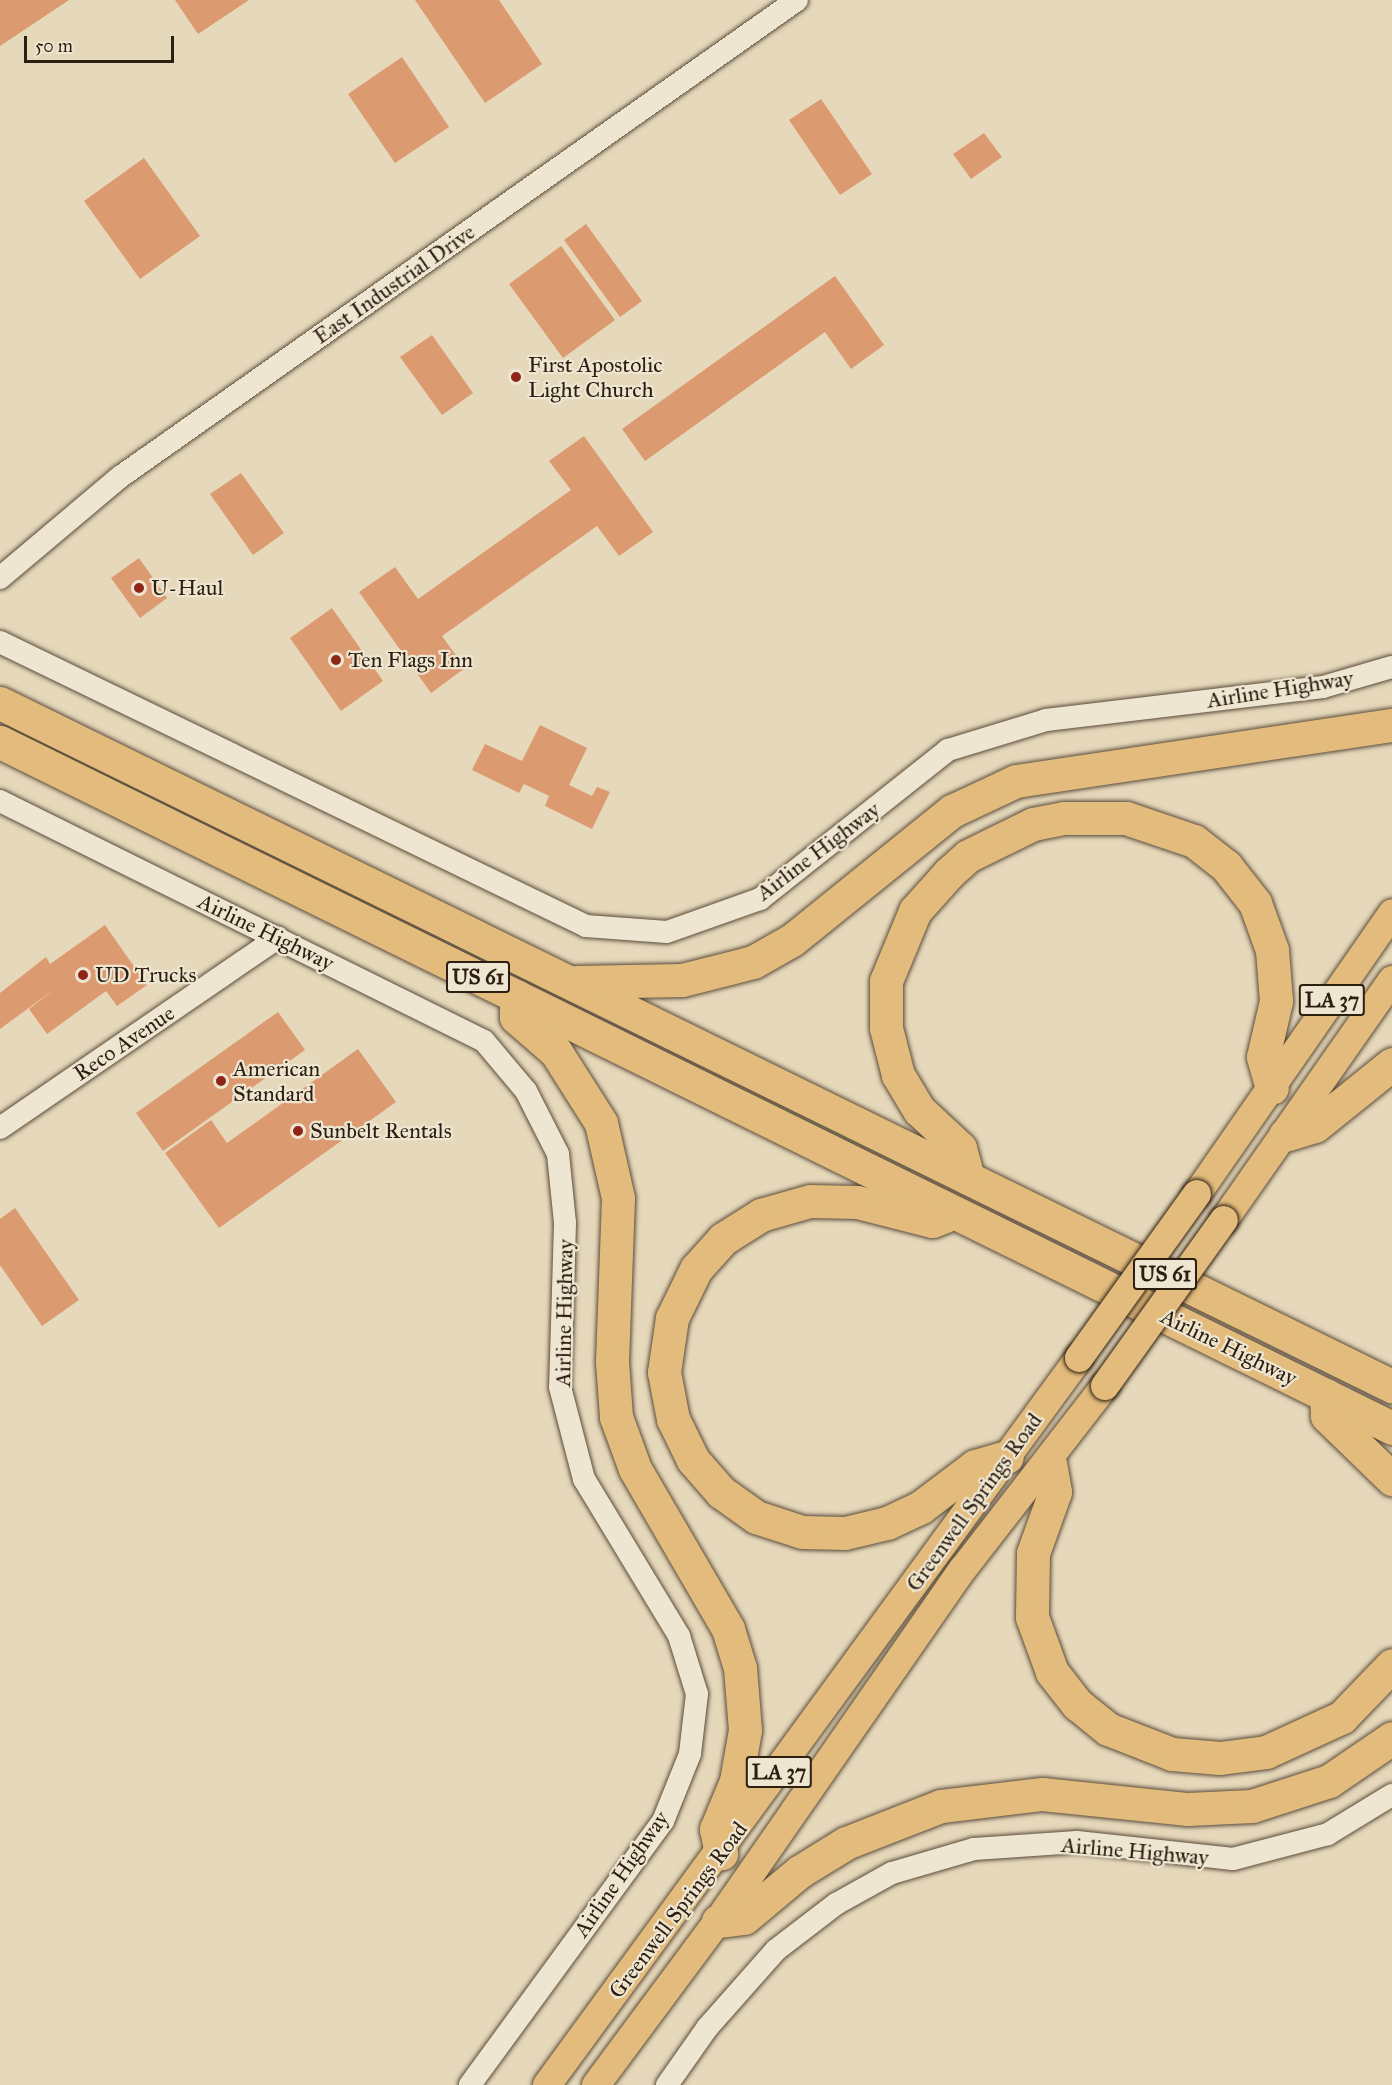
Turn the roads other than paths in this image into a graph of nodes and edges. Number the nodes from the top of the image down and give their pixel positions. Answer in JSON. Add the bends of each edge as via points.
{"nodes":[{"id":1,"x":797,"y":0,"type":"edge"},
{"id":2,"x":0,"y":578,"type":"edge"},
{"id":3,"x":0,"y":642,"type":"edge"},
{"id":4,"x":1392,"y":667,"type":"edge"},
{"id":5,"x":0,"y":703,"type":"edge"},
{"id":6,"x":1392,"y":725,"type":"edge"},
{"id":7,"x":0,"y":742,"type":"edge"},
{"id":8,"x":0,"y":801,"type":"edge"},
{"id":9,"x":1392,"y":913,"type":"edge"},
{"id":10,"x":278,"y":938,"type":"junction"},
{"id":11,"x":1392,"y":980,"type":"edge"},
{"id":12,"x":576,"y":982,"type":"junction"},
{"id":13,"x":516,"y":996,"type":"junction"},
{"id":14,"x":1392,"y":1064,"type":"edge"},
{"id":15,"x":1272,"y":1088,"type":"junction"},
{"id":16,"x":0,"y":1128,"type":"edge"},
{"id":17,"x":1285,"y":1135,"type":"junction"},
{"id":18,"x":968,"y":1178,"type":"junction"},
{"id":19,"x":956,"y":1212,"type":"junction"},
{"id":20,"x":1376,"y":1367,"type":"edge"},
{"id":21,"x":1392,"y":1386,"type":"edge"},
{"id":22,"x":1326,"y":1395,"type":"junction"},
{"id":23,"x":1392,"y":1428,"type":"edge"},
{"id":24,"x":1007,"y":1457,"type":"junction"},
{"id":25,"x":1050,"y":1463,"type":"junction"},
{"id":26,"x":1392,"y":1479,"type":"edge"},
{"id":27,"x":1392,"y":1665,"type":"edge"},
{"id":28,"x":1392,"y":1738,"type":"edge"},
{"id":29,"x":1392,"y":1795,"type":"edge"},
{"id":30,"x":721,"y":1853,"type":"junction"},
{"id":31,"x":718,"y":1920,"type":"junction"},
{"id":32,"x":470,"y":2085,"type":"edge"},
{"id":33,"x":547,"y":2085,"type":"edge"},
{"id":34,"x":596,"y":2085,"type":"edge"},
{"id":35,"x":667,"y":2085,"type":"edge"}],
"edges":[{"from":1,"to":2,"type":"street","name":"East Industrial Drive","via":[[120,477]]},
{"from":3,"to":4,"type":"street","name":"Airline Highway","via":[[586,926],[667,932],[760,899],[948,750],[1047,720],[1323,687]]},
{"from":5,"to":12,"type":"highway","name":"Airline Highway","number":"US 61"},
{"from":6,"to":12,"type":"highway","via":[[1016,781],[952,811],[792,940],[753,962],[682,980]]},
{"from":7,"to":13,"type":"highway","name":"Airline Highway","number":"US 61"},
{"from":8,"to":10,"type":"street","name":"Airline Highway"},
{"from":9,"to":15,"type":"main road","name":"Greenwell Springs Road","number":"LA 37"},
{"from":10,"to":16,"type":"street","name":"Reco Avenue"},
{"from":10,"to":32,"type":"street","name":"Airline Highway","via":[[484,1041],[526,1091],[558,1154],[565,1224],[560,1387],[584,1479],[678,1636],[697,1694],[690,1754],[663,1821]]},
{"from":11,"to":17,"type":"main road","name":"Greenwell Springs Road","number":"LA 37"},
{"from":12,"to":18,"type":"highway","name":"Airline Highway","number":"US 61"},
{"from":13,"to":19,"type":"highway","name":"Airline Highway","number":"US 61"},
{"from":13,"to":30,"type":"highway","via":[[516,1017],[575,1075],[607,1140],[618,1198],[612,1362],[616,1417],[635,1469],[728,1629],[740,1668],[745,1730],[736,1781],[716,1829]]},
{"from":14,"to":17,"type":"highway","via":[[1315,1126]]},
{"from":15,"to":18,"type":"highway","via":[[1263,1057],[1276,1001],[1272,950],[1255,903],[1226,866],[1194,841],[1135,820],[1094,816],[1033,824],[976,851],[949,873],[915,911],[886,981],[886,1028],[898,1075],[920,1110],[960,1148]]},
{"from":15,"to":24,"type":"main road","name":"Greenwell Springs Road","number":"LA 37","bridge":true},
{"from":17,"to":25,"type":"main road","name":"Greenwell Springs Road","number":"LA 37","bridge":true},
{"from":18,"to":20,"type":"highway","name":"Airline Highway","number":"US 61"},
{"from":19,"to":22,"type":"highway","name":"Airline Highway","number":"US 61"},
{"from":19,"to":24,"type":"highway","via":[[932,1221],[856,1202],[810,1201],[740,1226],[708,1254],[681,1293],[666,1346],[667,1395],[681,1438],[705,1477],[756,1516],[802,1532],[845,1533],[887,1523],[921,1507],[975,1466]]},
{"from":20,"to":21,"type":"highway","name":"Airline Highway","number":"US 61"},
{"from":22,"to":23,"type":"highway","name":"Airline Highway","number":"US 61"},
{"from":22,"to":26,"type":"highway","via":[[1327,1416]]},
{"from":24,"to":30,"type":"main road","name":"Greenwell Springs Road","number":"LA 37"},
{"from":25,"to":27,"type":"highway","via":[[1055,1492],[1033,1553],[1032,1617],[1052,1672],[1077,1704],[1108,1729],[1172,1754],[1220,1758],[1266,1752],[1342,1717]]},
{"from":25,"to":31,"type":"main road","name":"Greenwell Springs Road","number":"LA 37","via":[[963,1569]]},
{"from":28,"to":31,"type":"highway","via":[[1329,1781],[1252,1806],[1188,1809],[1042,1794],[941,1806],[846,1843],[799,1872],[744,1918]]},
{"from":29,"to":35,"type":"street","name":"Airline Highway","via":[[1328,1834],[1233,1859],[1077,1842],[974,1849],[892,1873],[836,1904],[776,1950],[707,2028]]},
{"from":30,"to":33,"type":"main road","name":"Greenwell Springs Road","number":"LA 37"},
{"from":31,"to":34,"type":"main road","name":"Greenwell Springs Road","number":"LA 37"}]}
